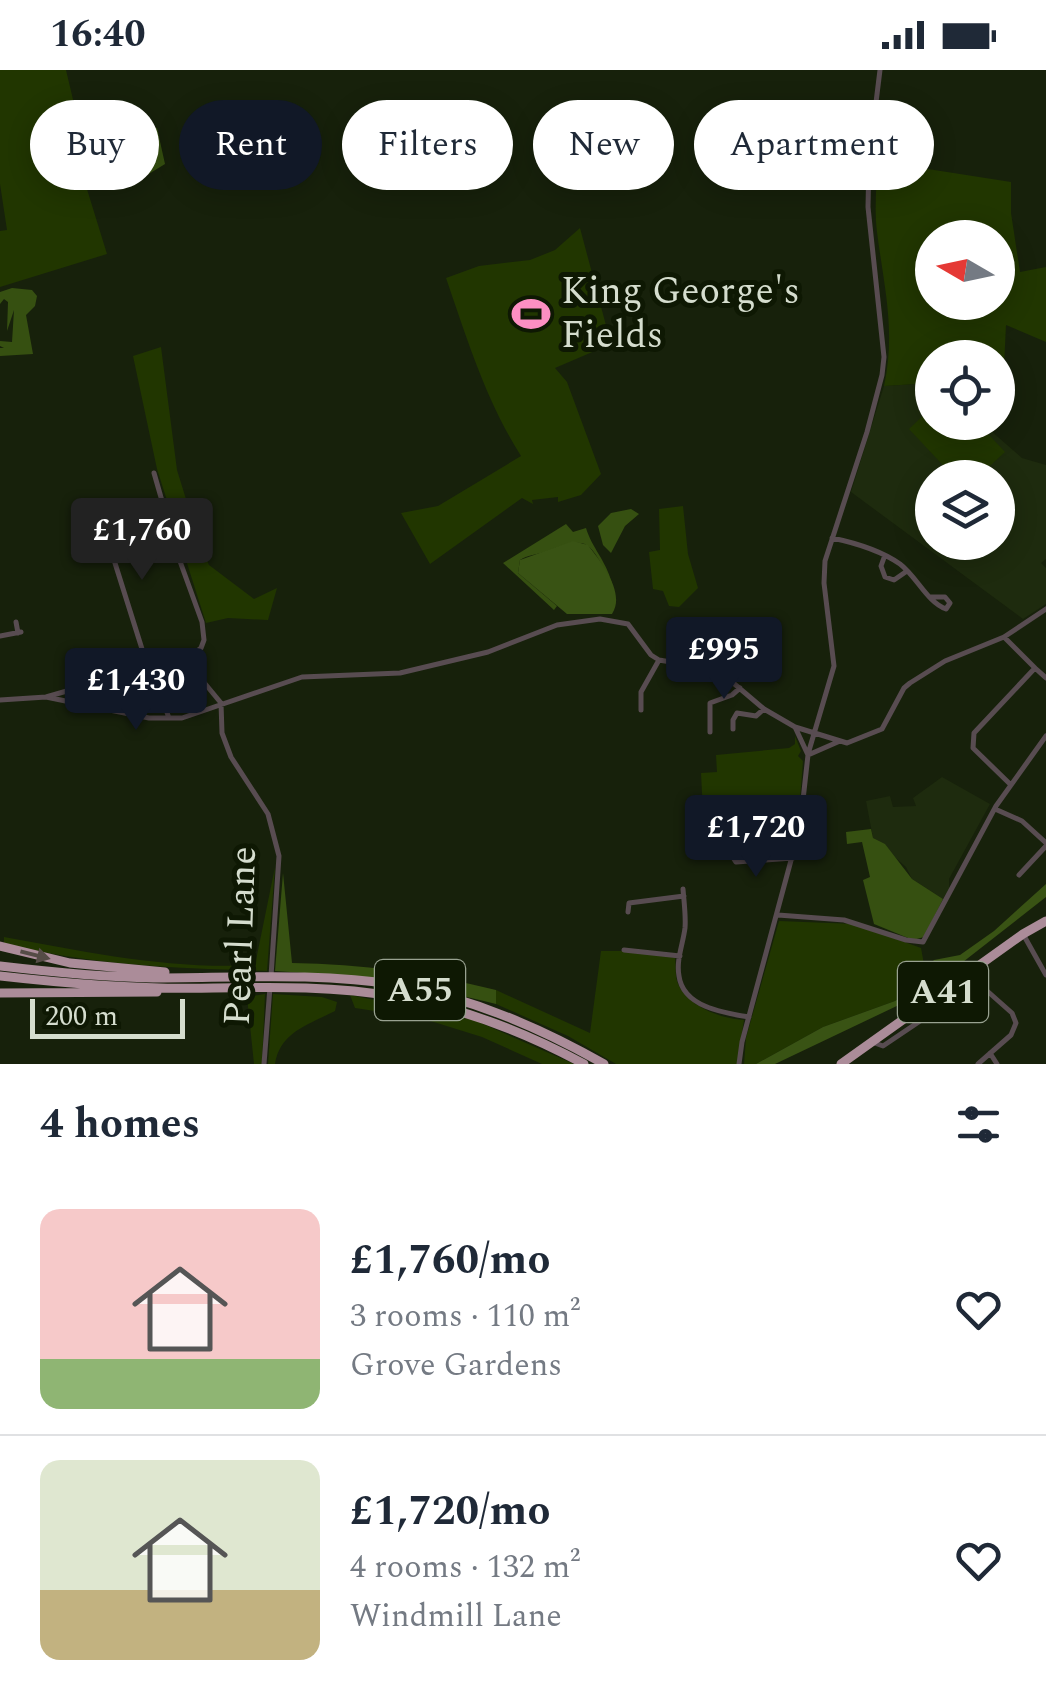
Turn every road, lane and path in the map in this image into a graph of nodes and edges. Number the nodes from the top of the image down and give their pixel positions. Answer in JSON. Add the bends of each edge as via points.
{"nodes":[{"id":1,"x":880,"y":70,"type":"edge"},
{"id":2,"x":154,"y":473,"type":"dead end"},
{"id":3,"x":832,"y":538,"type":"junction"},
{"id":4,"x":108,"y":544,"type":"dead end"},
{"id":5,"x":884,"y":555,"type":"junction"},
{"id":6,"x":908,"y":571,"type":"junction"},
{"id":7,"x":930,"y":597,"type":"dead end"},
{"id":8,"x":1046,"y":609,"type":"edge"},
{"id":9,"x":16,"y":622,"type":"dead end"},
{"id":10,"x":0,"y":636,"type":"edge"},
{"id":11,"x":1004,"y":637,"type":"junction"},
{"id":12,"x":192,"y":655,"type":"junction"},
{"id":13,"x":659,"y":660,"type":"junction"},
{"id":14,"x":148,"y":668,"type":"junction"},
{"id":15,"x":1036,"y":668,"type":"junction"},
{"id":16,"x":1046,"y":678,"type":"edge"},
{"id":17,"x":740,"y":688,"type":"junction"},
{"id":18,"x":46,"y":697,"type":"junction"},
{"id":19,"x":141,"y":698,"type":"dead end"},
{"id":20,"x":0,"y":700,"type":"edge"},
{"id":21,"x":640,"y":700,"type":"junction"},
{"id":22,"x":649,"y":700,"type":"dead end"},
{"id":23,"x":220,"y":703,"type":"junction"},
{"id":24,"x":764,"y":709,"type":"junction"},
{"id":25,"x":641,"y":710,"type":"dead end"},
{"id":26,"x":170,"y":718,"type":"junction"},
{"id":27,"x":718,"y":724,"type":"dead end"},
{"id":28,"x":796,"y":728,"type":"junction"},
{"id":29,"x":734,"y":730,"type":"dead end"},
{"id":30,"x":815,"y":733,"type":"junction"},
{"id":31,"x":1046,"y":737,"type":"edge"},
{"id":32,"x":840,"y":741,"type":"junction"},
{"id":33,"x":808,"y":754,"type":"junction"},
{"id":34,"x":1011,"y":785,"type":"junction"},
{"id":35,"x":995,"y":809,"type":"junction"},
{"id":36,"x":1046,"y":844,"type":"edge"},
{"id":37,"x":734,"y":858,"type":"dead end"},
{"id":38,"x":794,"y":858,"type":"junction"},
{"id":39,"x":1019,"y":875,"type":"dead end"},
{"id":40,"x":628,"y":912,"type":"dead end"},
{"id":41,"x":778,"y":916,"type":"junction"},
{"id":42,"x":1046,"y":921,"type":"edge"},
{"id":43,"x":1023,"y":934,"type":"junction"},
{"id":44,"x":0,"y":946,"type":"edge"},
{"id":45,"x":624,"y":950,"type":"dead end"},
{"id":46,"x":680,"y":956,"type":"junction"},
{"id":47,"x":0,"y":966,"type":"edge"},
{"id":48,"x":1046,"y":974,"type":"edge"},
{"id":49,"x":0,"y":976,"type":"edge"},
{"id":50,"x":971,"y":976,"type":"junction"},
{"id":51,"x":222,"y":978,"type":"junction"},
{"id":52,"x":212,"y":988,"type":"junction"},
{"id":53,"x":0,"y":993,"type":"edge"},
{"id":54,"x":749,"y":1017,"type":"junction"},
{"id":55,"x":990,"y":1054,"type":"junction"},
{"id":56,"x":264,"y":1064,"type":"edge"},
{"id":57,"x":584,"y":1064,"type":"edge"},
{"id":58,"x":604,"y":1064,"type":"edge"},
{"id":59,"x":740,"y":1064,"type":"edge"},
{"id":60,"x":841,"y":1064,"type":"edge"},
{"id":61,"x":978,"y":1064,"type":"edge"},
{"id":62,"x":997,"y":1064,"type":"edge"}],
"edges":[{"from":1,"to":3,"type":"street","via":[[868,207],[882,374]]},
{"from":2,"to":12,"type":"street","via":[[204,632]]},
{"from":3,"to":5,"type":"street"},
{"from":3,"to":30,"type":"street","via":[[824,582],[834,666]]},
{"from":4,"to":14,"type":"street"},
{"from":5,"to":6,"type":"street"},
{"from":5,"to":6,"type":"street","via":[[884,577],[894,580]]},
{"from":6,"to":7,"type":"street"},
{"from":8,"to":11,"type":"street"},
{"from":9,"to":10,"type":"street","via":[[20,632]]},
{"from":11,"to":15,"type":"street"},
{"from":11,"to":32,"type":"street","via":[[945,660],[910,683],[876,734]]},
{"from":12,"to":14,"type":"street"},
{"from":12,"to":23,"type":"street"},
{"from":13,"to":17,"type":"street","via":[[718,670]]},
{"from":13,"to":21,"type":"street"},
{"from":13,"to":23,"type":"street","via":[[624,622],[580,620],[433,666],[386,675],[302,677]]},
{"from":14,"to":18,"type":"street"},
{"from":15,"to":16,"type":"street"},
{"from":15,"to":34,"type":"street","via":[[972,738],[973,748]]},
{"from":17,"to":24,"type":"street"},
{"from":17,"to":27,"type":"street","via":[[712,700],[710,729]]},
{"from":18,"to":20,"type":"street"},
{"from":18,"to":26,"type":"street"},
{"from":19,"to":26,"type":"street","via":[[160,693]]},
{"from":21,"to":22,"type":"street"},
{"from":21,"to":25,"type":"street"},
{"from":23,"to":26,"type":"street"},
{"from":23,"to":56,"type":"street","name":"Pearl Lane","via":[[230,758],[268,814],[279,856]]},
{"from":24,"to":28,"type":"street"},
{"from":24,"to":29,"type":"street","via":[[756,716],[738,713]]},
{"from":28,"to":30,"type":"street"},
{"from":28,"to":33,"type":"street"},
{"from":30,"to":32,"type":"street"},
{"from":30,"to":33,"type":"street"},
{"from":31,"to":34,"type":"street"},
{"from":32,"to":33,"type":"street"},
{"from":33,"to":38,"type":"street"},
{"from":34,"to":35,"type":"street"},
{"from":35,"to":36,"type":"street","via":[[1022,821]]},
{"from":35,"to":41,"type":"street","via":[[923,942],[844,920]]},
{"from":36,"to":39,"type":"street"},
{"from":37,"to":38,"type":"street"},
{"from":38,"to":41,"type":"street"},
{"from":40,"to":46,"type":"street","via":[[630,903],[684,892]]},
{"from":41,"to":54,"type":"street"},
{"from":42,"to":43,"type":"highway","number":"A41"},
{"from":43,"to":48,"type":"street"},
{"from":43,"to":50,"type":"highway","number":"A41"},
{"from":44,"to":51,"type":"highway","one_way":true,"via":[[84,965]]},
{"from":45,"to":46,"type":"street"},
{"from":46,"to":54,"type":"street","via":[[678,976],[690,996],[716,1011]]},
{"from":47,"to":51,"type":"highway","number":"A55"},
{"from":49,"to":52,"type":"highway","number":"A55"},
{"from":50,"to":55,"type":"street","via":[[1015,1017],[1011,1035]]},
{"from":50,"to":60,"type":"highway","number":"A41"},
{"from":51,"to":58,"type":"highway","number":"A55","via":[[328,978],[435,993],[520,1020]]},
{"from":52,"to":53,"type":"highway"},
{"from":52,"to":57,"type":"highway","number":"A55","via":[[325,988],[400,997],[519,1032]]},
{"from":54,"to":59,"type":"street"},
{"from":55,"to":61,"type":"street"},
{"from":55,"to":62,"type":"street"}]}
